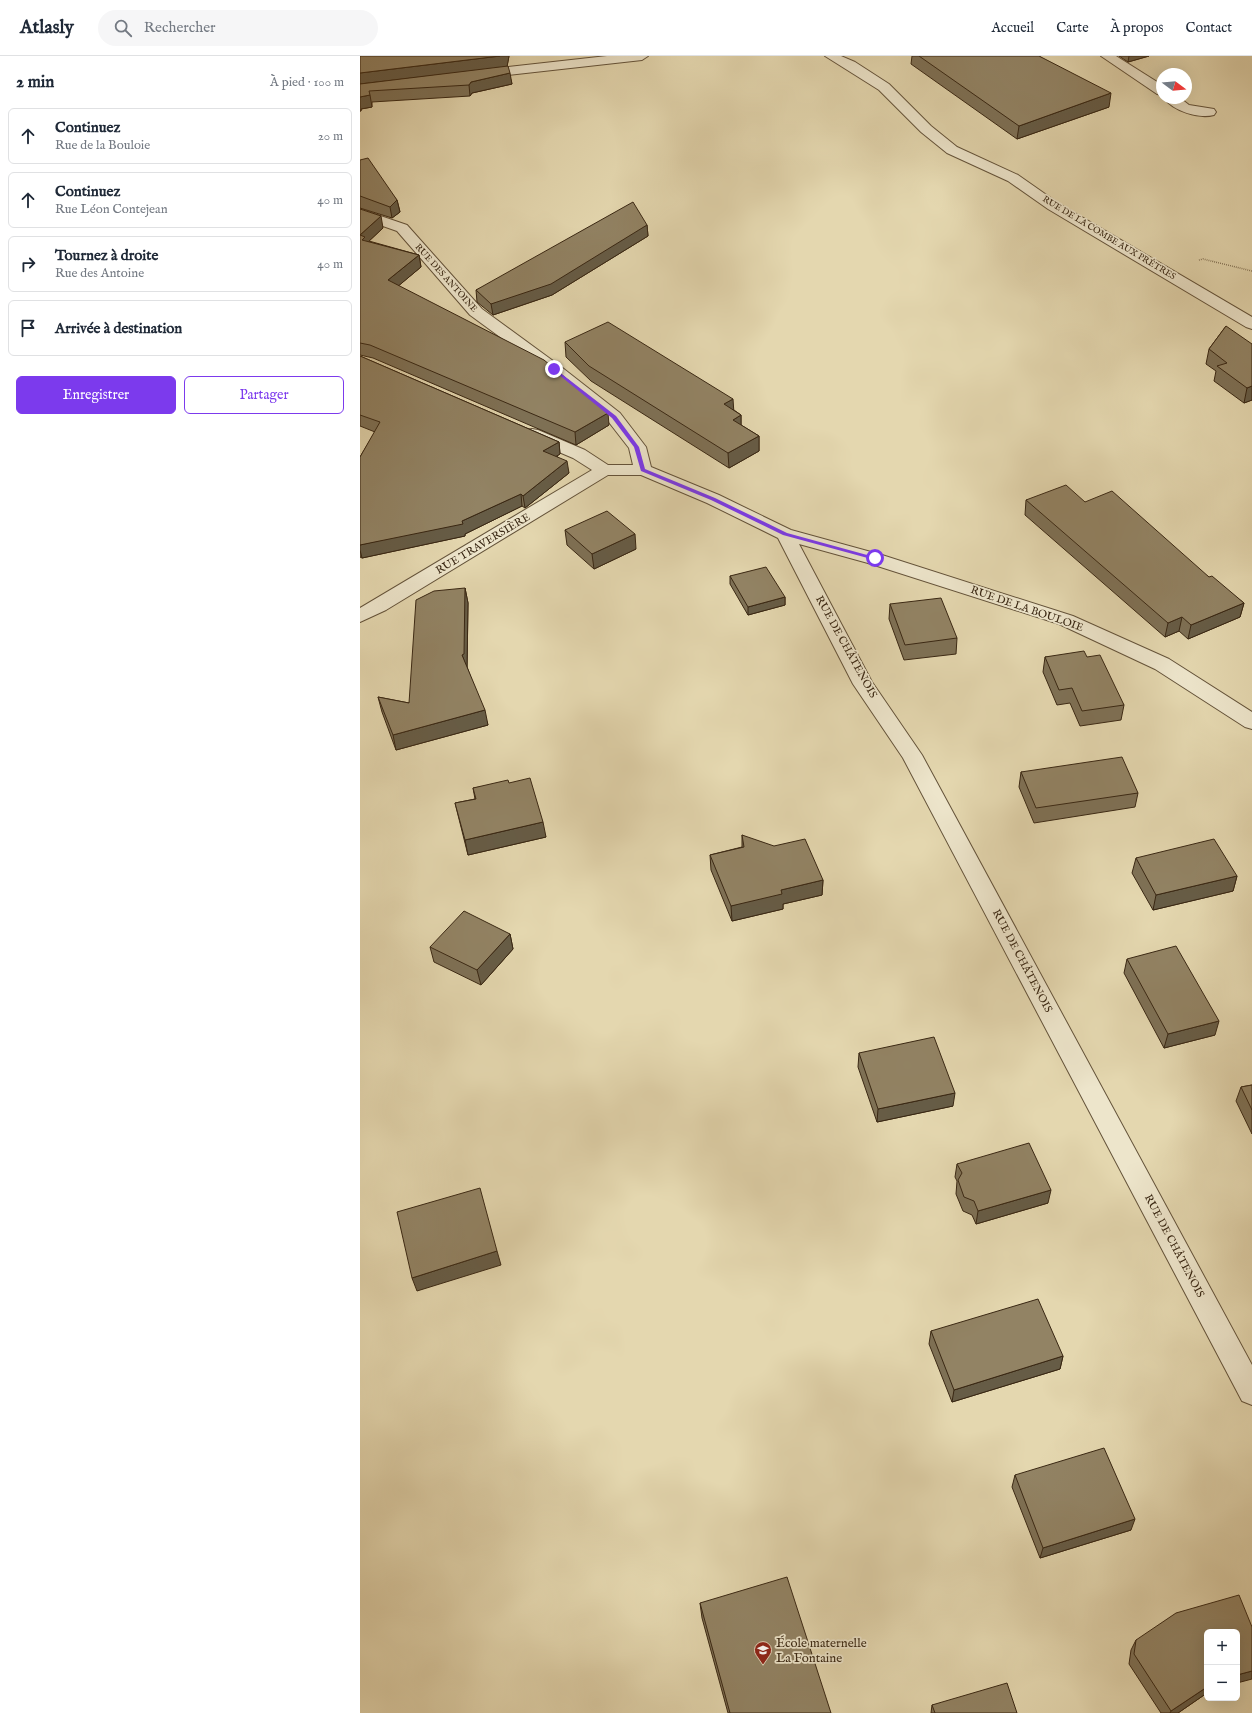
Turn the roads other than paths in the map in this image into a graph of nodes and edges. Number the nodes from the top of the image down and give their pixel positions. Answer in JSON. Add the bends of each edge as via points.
{"nodes":[{"id":1,"x":642,"y":56,"type":"edge"},
{"id":2,"x":831,"y":56,"type":"edge"},
{"id":3,"x":861,"y":56,"type":"edge"},
{"id":4,"x":1107,"y":56,"type":"edge"},
{"id":5,"x":850,"y":65,"type":"junction"},
{"id":6,"x":468,"y":75,"type":"edge"},
{"id":7,"x":1156,"y":87,"type":"edge"},
{"id":8,"x":1179,"y":104,"type":"edge"},
{"id":9,"x":1209,"y":112,"type":"dead end"},
{"id":10,"x":360,"y":213,"type":"edge"},
{"id":11,"x":1252,"y":324,"type":"edge"},
{"id":12,"x":515,"y":427,"type":"edge"},
{"id":13,"x":604,"y":470,"type":"junction"},
{"id":14,"x":643,"y":470,"type":"junction"},
{"id":15,"x":785,"y":534,"type":"junction"},
{"id":16,"x":360,"y":616,"type":"edge"},
{"id":17,"x":1252,"y":722,"type":"edge"},
{"id":18,"x":1252,"y":1392,"type":"edge"}],
"edges":[{"from":1,"to":6,"type":"street"},
{"from":2,"to":5,"type":"street","name":"RUE DE LA COMBE AUX PRÊTRES"},
{"from":3,"to":5,"type":"street"},
{"from":4,"to":7,"type":"street"},
{"from":5,"to":11,"type":"street","name":"RUE DE LA COMBE AUX PRÊTRES","via":[[884,87],[926,129],[952,150],[1014,178],[1053,206]]},
{"from":8,"to":9,"type":"street","via":[[1185,108]]},
{"from":10,"to":14,"type":"street","name":"RUE DES ANTOINE","via":[[402,228],[476,312],[614,417],[637,447]]},
{"from":12,"to":13,"type":"street","via":[[579,454]]},
{"from":13,"to":14,"type":"street"},
{"from":13,"to":16,"type":"street","name":"RUE TRAVERSIÈRE"},
{"from":14,"to":15,"type":"street","name":"RUE DE LA BOULOIE","via":[[713,499]]},
{"from":15,"to":17,"type":"street","name":"RUE DE LA BOULOIE","via":[[875,558],[1066,620],[1162,664]]},
{"from":15,"to":18,"type":"street","name":"RUE DE CHÂTENOIS","via":[[863,684],[912,755]]}]}
